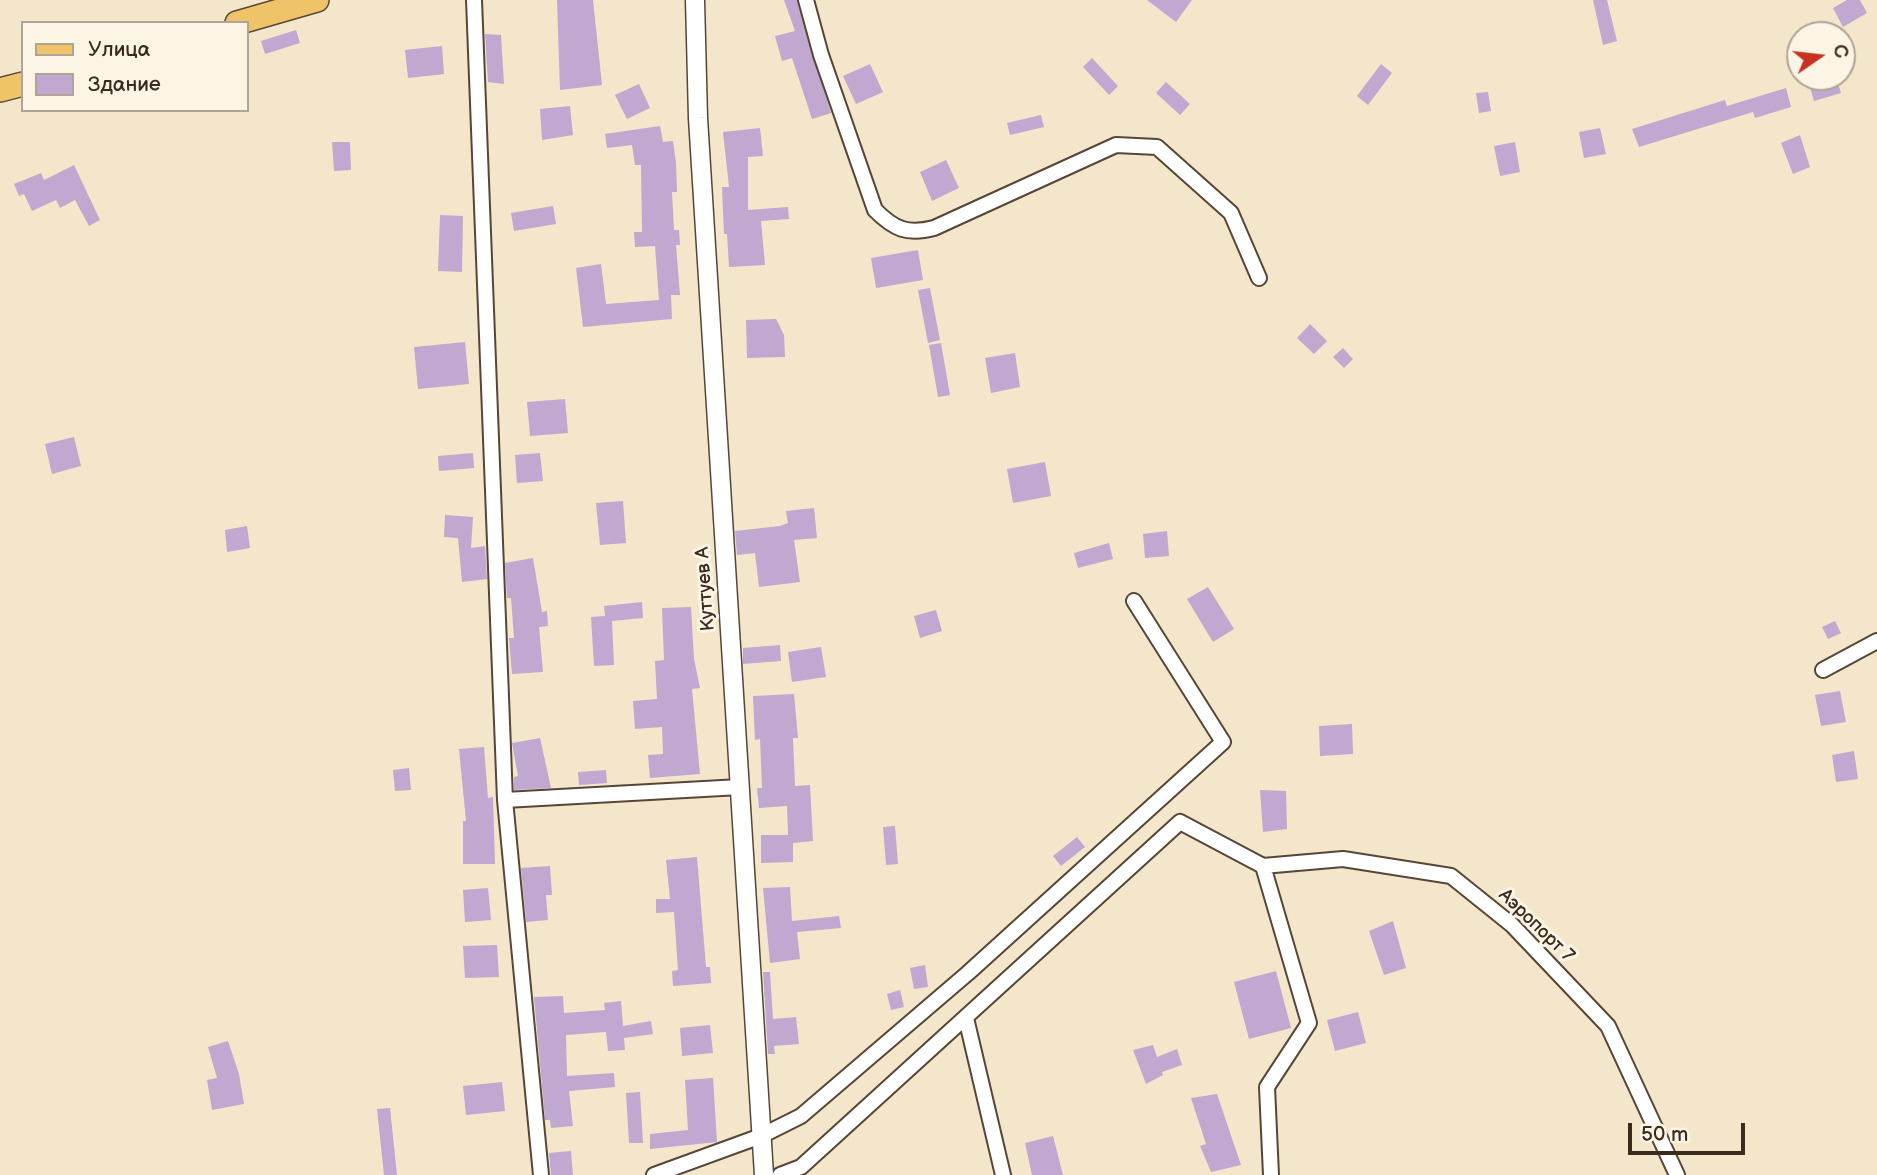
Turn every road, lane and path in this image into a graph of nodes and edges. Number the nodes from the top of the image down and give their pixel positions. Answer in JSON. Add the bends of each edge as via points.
{"nodes":[{"id":1,"x":317,"y":0,"type":"edge"},
{"id":2,"x":474,"y":0,"type":"edge"},
{"id":3,"x":695,"y":0,"type":"edge"},
{"id":4,"x":806,"y":0,"type":"edge"},
{"id":5,"x":285,"y":5,"type":"edge"},
{"id":6,"x":242,"y":21,"type":"edge"},
{"id":7,"x":21,"y":85,"type":"edge"},
{"id":8,"x":0,"y":90,"type":"edge"},
{"id":9,"x":1259,"y":278,"type":"dead end"},
{"id":10,"x":1134,"y":601,"type":"dead end"},
{"id":11,"x":1877,"y":640,"type":"edge"},
{"id":12,"x":1823,"y":670,"type":"dead end"},
{"id":13,"x":740,"y":787,"type":"junction"},
{"id":14,"x":505,"y":800,"type":"junction"},
{"id":15,"x":1263,"y":866,"type":"junction"},
{"id":16,"x":966,"y":1018,"type":"junction"},
{"id":17,"x":761,"y":1136,"type":"junction"},
{"id":18,"x":541,"y":1175,"type":"edge"},
{"id":19,"x":654,"y":1175,"type":"edge"},
{"id":20,"x":764,"y":1175,"type":"edge"},
{"id":21,"x":780,"y":1175,"type":"edge"},
{"id":22,"x":1003,"y":1175,"type":"edge"},
{"id":23,"x":1271,"y":1175,"type":"edge"},
{"id":24,"x":1677,"y":1175,"type":"edge"}],
"edges":[{"from":1,"to":5,"type":"main road"},
{"from":2,"to":14,"type":"street"},
{"from":3,"to":13,"type":"street","name":"Куттуев А","via":[[698,118]]},
{"from":4,"to":9,"type":"street","via":[[874,210],[894,228],[916,233],[934,228],[1116,145],[1157,147],[1231,213]]},
{"from":5,"to":6,"type":"main road"},
{"from":7,"to":8,"type":"main road"},
{"from":10,"to":17,"type":"street","via":[[1223,742],[812,1107]]},
{"from":11,"to":12,"type":"street"},
{"from":13,"to":14,"type":"street"},
{"from":13,"to":17,"type":"street","name":"Куттуев А"},
{"from":14,"to":18,"type":"street"},
{"from":15,"to":16,"type":"street","via":[[1181,822]]},
{"from":15,"to":23,"type":"street","via":[[1309,1023],[1267,1087]]},
{"from":15,"to":24,"type":"street","name":"Аэропорт 7","via":[[1343,859],[1451,876],[1512,925],[1608,1026]]},
{"from":16,"to":21,"type":"street","via":[[801,1167]]},
{"from":16,"to":22,"type":"street"},
{"from":17,"to":19,"type":"street"},
{"from":17,"to":20,"type":"street","name":"Куттуев А"}]}
